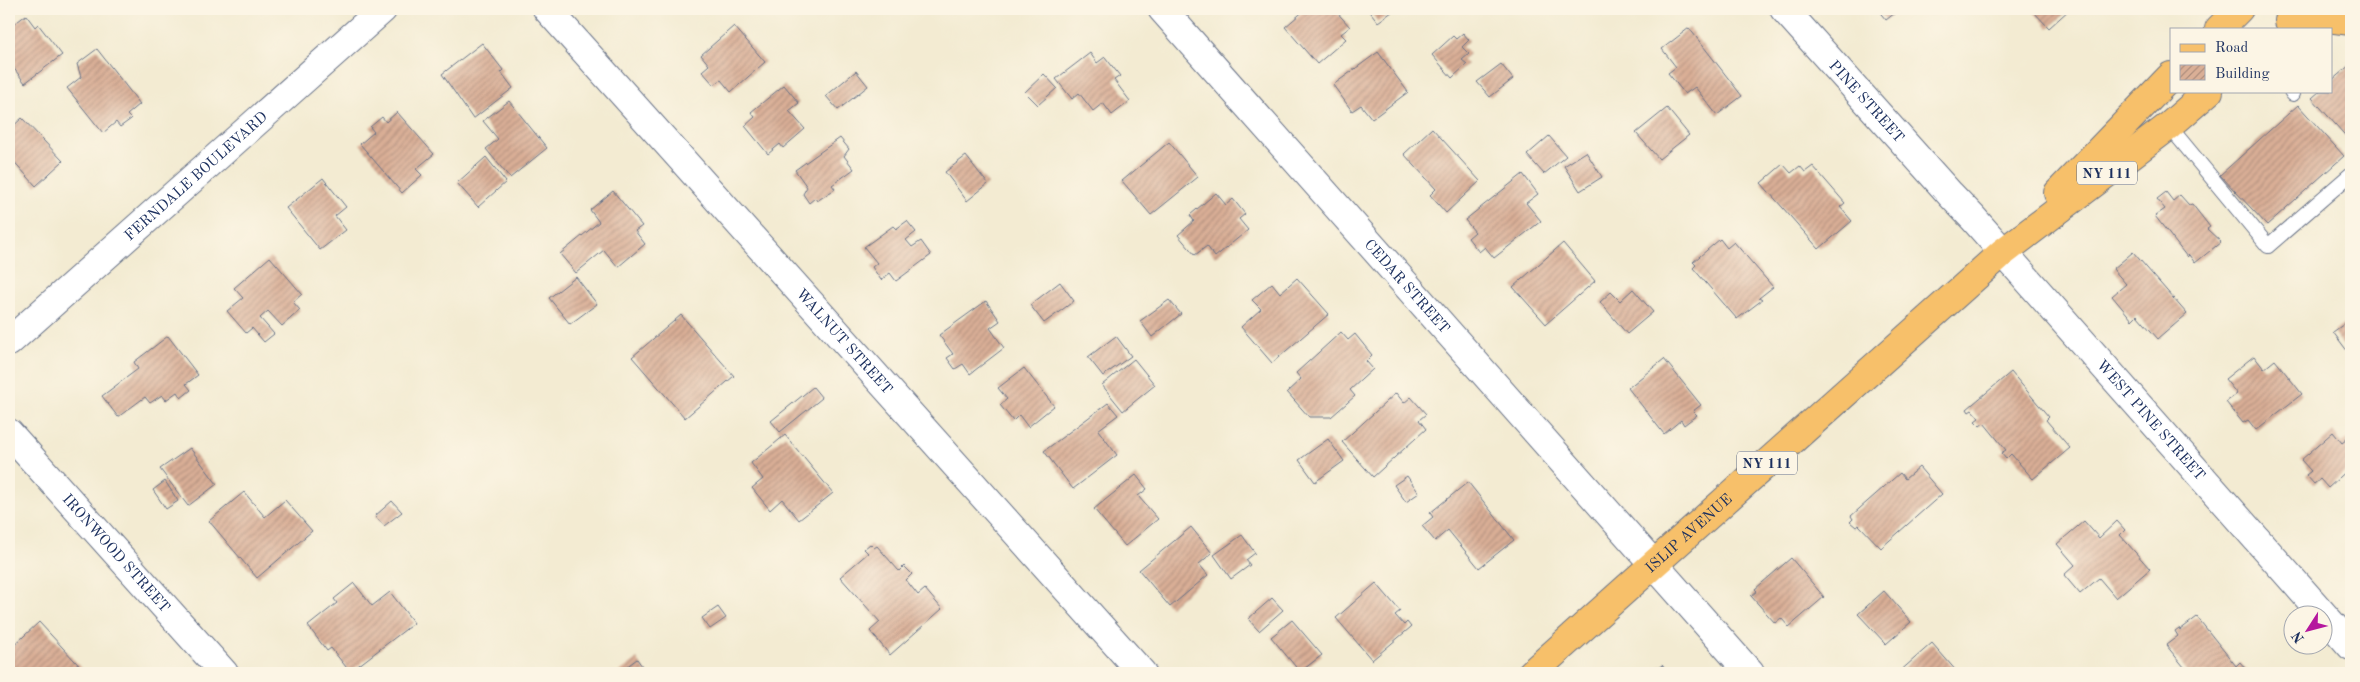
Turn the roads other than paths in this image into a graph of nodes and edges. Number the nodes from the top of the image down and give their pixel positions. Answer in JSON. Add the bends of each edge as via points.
{"nodes":[{"id":1,"x":383,"y":9,"type":"edge"},
{"id":2,"x":547,"y":9,"type":"edge"},
{"id":3,"x":1162,"y":9,"type":"edge"},
{"id":4,"x":1784,"y":9,"type":"edge"},
{"id":5,"x":2239,"y":9,"type":"edge"},
{"id":6,"x":2290,"y":19,"type":"edge"},
{"id":7,"x":2351,"y":21,"type":"edge"},
{"id":8,"x":2220,"y":28,"type":"edge"},
{"id":9,"x":2170,"y":77,"type":"edge"},
{"id":10,"x":2208,"y":92,"type":"edge"},
{"id":11,"x":2169,"y":126,"type":"junction"},
{"id":12,"x":2351,"y":174,"type":"edge"},
{"id":13,"x":1950,"y":194,"type":"joint"},
{"id":14,"x":2002,"y":253,"type":"junction"},
{"id":15,"x":9,"y":342,"type":"edge"},
{"id":16,"x":9,"y":433,"type":"edge"},
{"id":17,"x":1653,"y":564,"type":"junction"},
{"id":18,"x":2351,"y":646,"type":"edge"},
{"id":19,"x":224,"y":673,"type":"edge"},
{"id":20,"x":1142,"y":673,"type":"edge"},
{"id":21,"x":1532,"y":673,"type":"edge"},
{"id":22,"x":1750,"y":673,"type":"edge"}],
"edges":[{"from":1,"to":15,"type":"street","name":"FERNDALE BOULEVARD"},
{"from":2,"to":20,"type":"street","name":"WALNUT STREET"},
{"from":3,"to":17,"type":"street","name":"CEDAR STREET"},
{"from":4,"to":13,"type":"street","name":"PINE STREET"},
{"from":5,"to":8,"type":"main road"},
{"from":6,"to":7,"type":"main road"},
{"from":9,"to":14,"type":"main road","name":"ISLIP AVENUE","number":"NY 111"},
{"from":10,"to":11,"type":"main road","name":"ISLIP AVENUE","number":"NY 111"},
{"from":11,"to":12,"type":"lane","via":[[2268,246]]},
{"from":11,"to":14,"type":"main road","name":"ISLIP AVENUE","number":"NY 111"},
{"from":13,"to":14,"type":"street","name":"WEST PINE STREET"},
{"from":14,"to":17,"type":"main road","name":"ISLIP AVENUE","number":"NY 111"},
{"from":14,"to":18,"type":"street","name":"WEST PINE STREET"},
{"from":16,"to":19,"type":"street","name":"IRONWOOD STREET"},
{"from":17,"to":21,"type":"main road","name":"ISLIP AVENUE","number":"NY 111"},
{"from":17,"to":22,"type":"street","name":"CEDAR STREET"}]}
